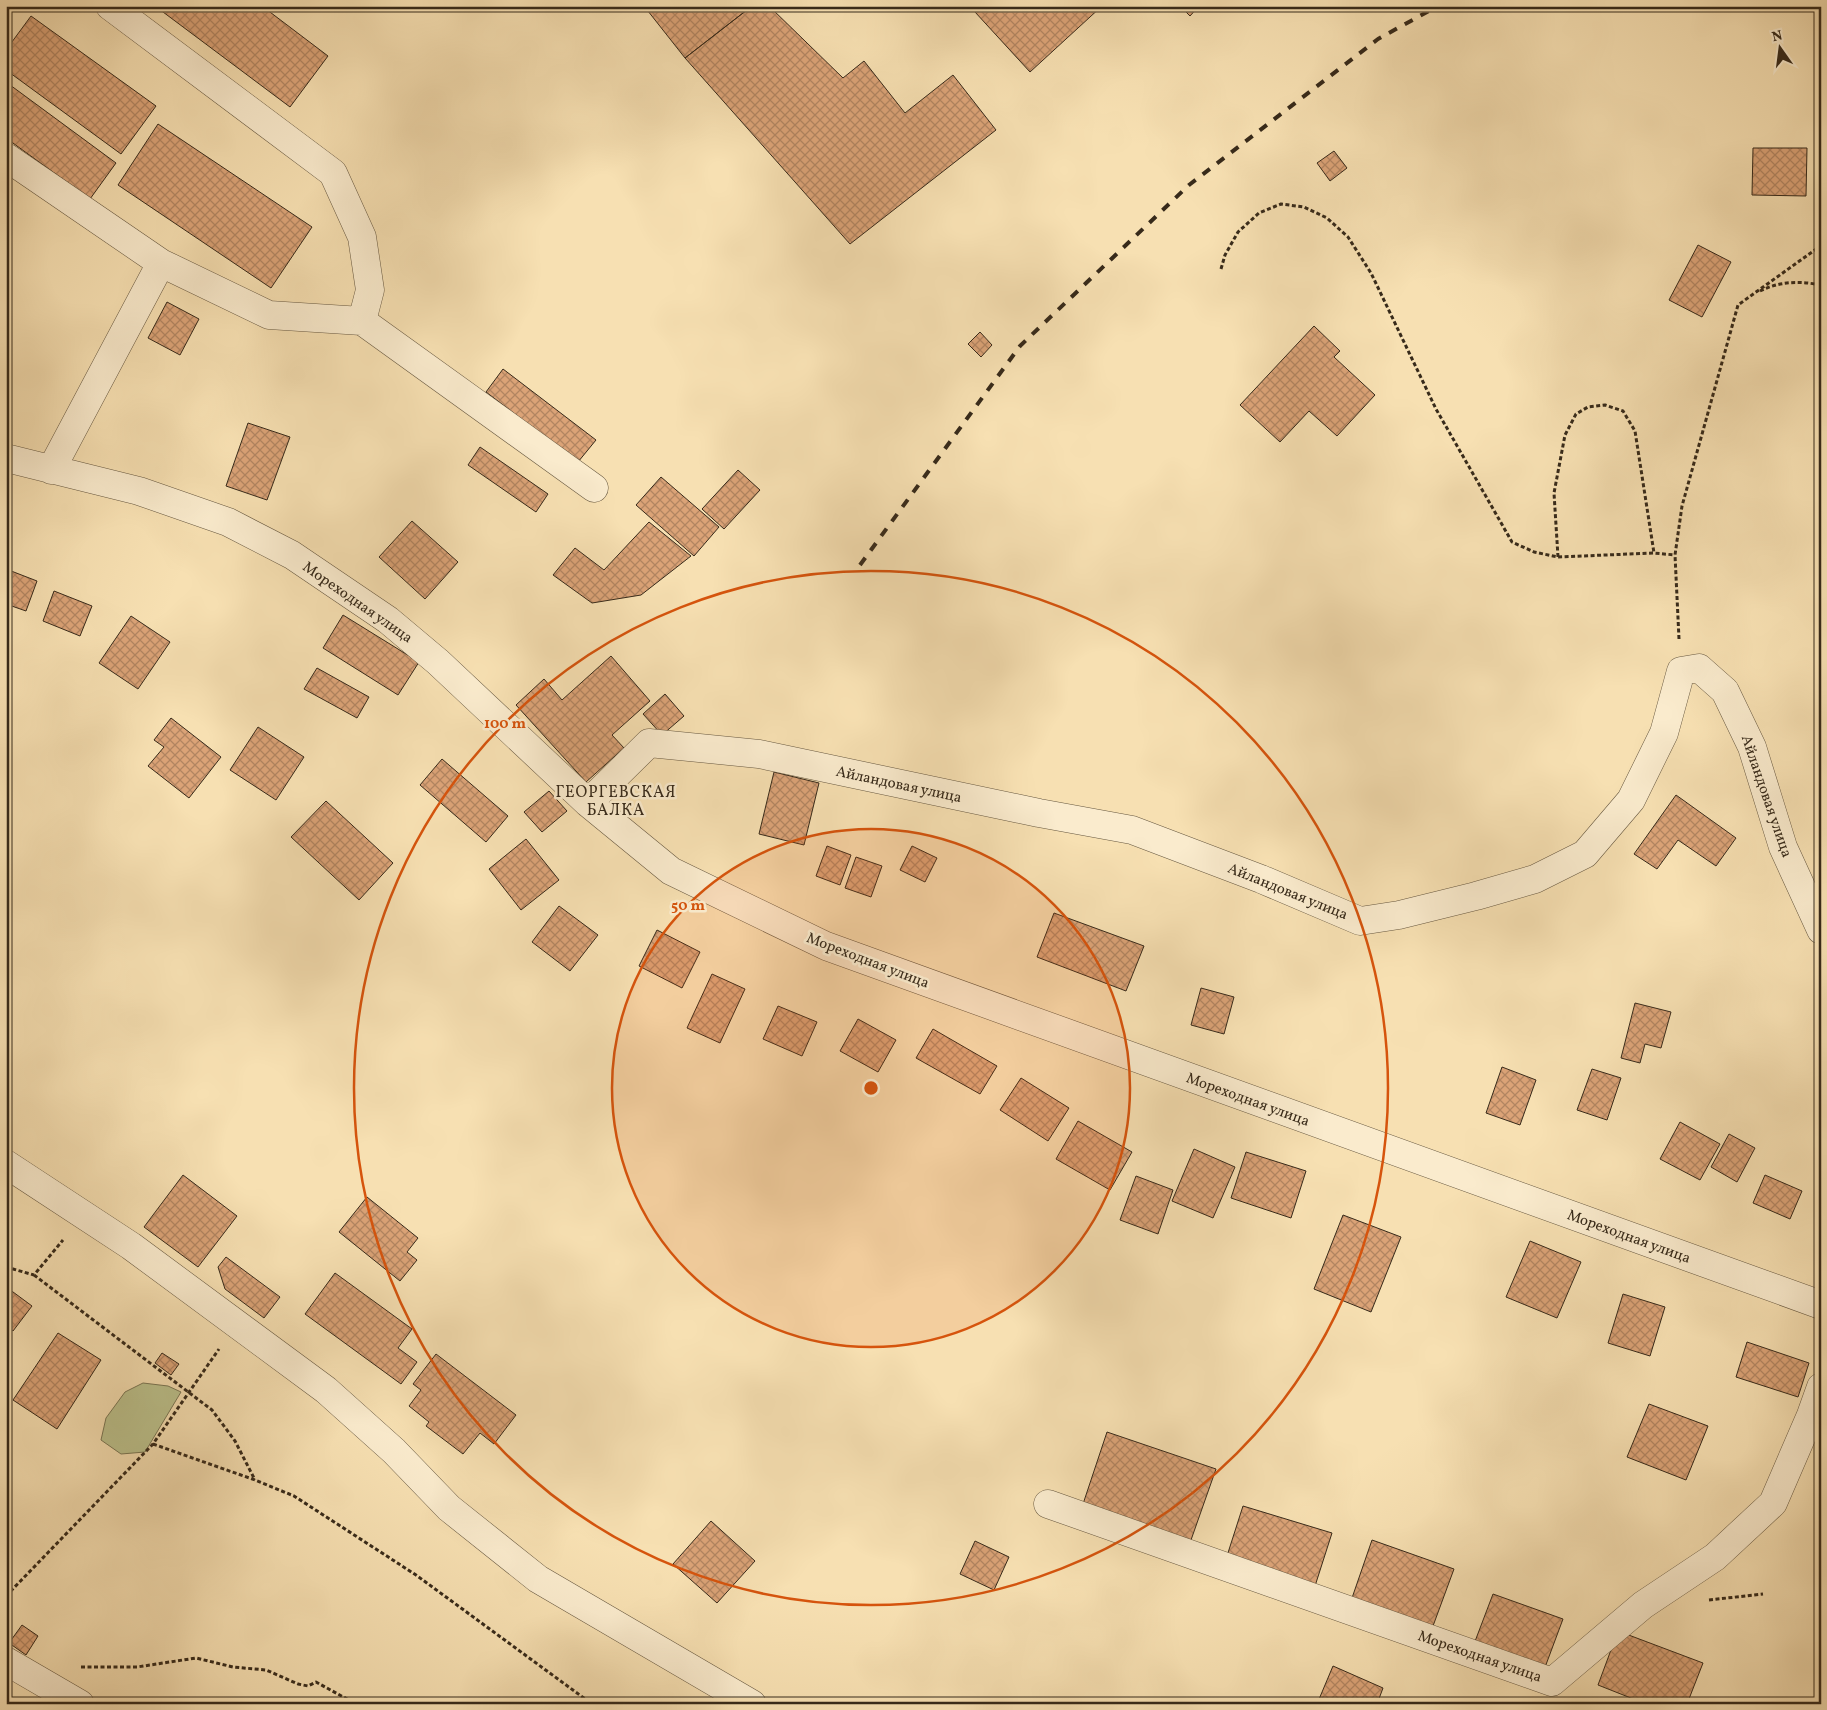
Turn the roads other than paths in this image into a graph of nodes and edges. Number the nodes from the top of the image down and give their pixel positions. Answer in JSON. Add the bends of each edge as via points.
{"nodes":[{"id":1,"x":110,"y":6,"type":"edge"},
{"id":2,"x":6,"y":158,"type":"edge"},
{"id":3,"x":160,"y":263,"type":"junction"},
{"id":4,"x":362,"y":321,"type":"junction"},
{"id":5,"x":6,"y":458,"type":"edge"},
{"id":6,"x":51,"y":470,"type":"junction"},
{"id":7,"x":594,"y":488,"type":"dead end"},
{"id":8,"x":588,"y":803,"type":"junction"},
{"id":9,"x":1821,"y":930,"type":"edge"},
{"id":10,"x":6,"y":1164,"type":"edge"},
{"id":11,"x":1821,"y":1305,"type":"edge"},
{"id":12,"x":1821,"y":1387,"type":"edge"},
{"id":13,"x":1048,"y":1504,"type":"dead end"},
{"id":14,"x":6,"y":1661,"type":"edge"},
{"id":15,"x":80,"y":1704,"type":"edge"},
{"id":16,"x":752,"y":1704,"type":"edge"}],
"edges":[{"from":1,"to":4,"type":"street","via":[[333,173],[362,237],[370,290]]},
{"from":2,"to":3,"type":"street"},
{"from":3,"to":4,"type":"street","via":[[268,315]]},
{"from":3,"to":6,"type":"street"},
{"from":4,"to":7,"type":"street"},
{"from":5,"to":6,"type":"street","name":"Мореходная улица"},
{"from":6,"to":8,"type":"street","name":"Мореходная улица","via":[[139,491],[228,522],[292,555],[388,620],[438,662]]},
{"from":8,"to":9,"type":"street","name":"Айландовая улица","via":[[649,743],[758,754],[1132,830],[1261,878],[1360,921],[1399,915],[1535,879],[1584,854],[1631,800],[1664,733],[1681,671],[1700,668],[1725,691],[1752,747],[1782,847]]},
{"from":8,"to":11,"type":"street","name":"Мореходная улица","via":[[671,870],[826,946]]},
{"from":10,"to":16,"type":"street","via":[[131,1246],[326,1390],[394,1451],[449,1508],[538,1579]]},
{"from":12,"to":13,"type":"street","name":"Мореходная улица","via":[[1773,1502],[1715,1557],[1643,1605],[1552,1682]]},
{"from":14,"to":15,"type":"street"}]}
